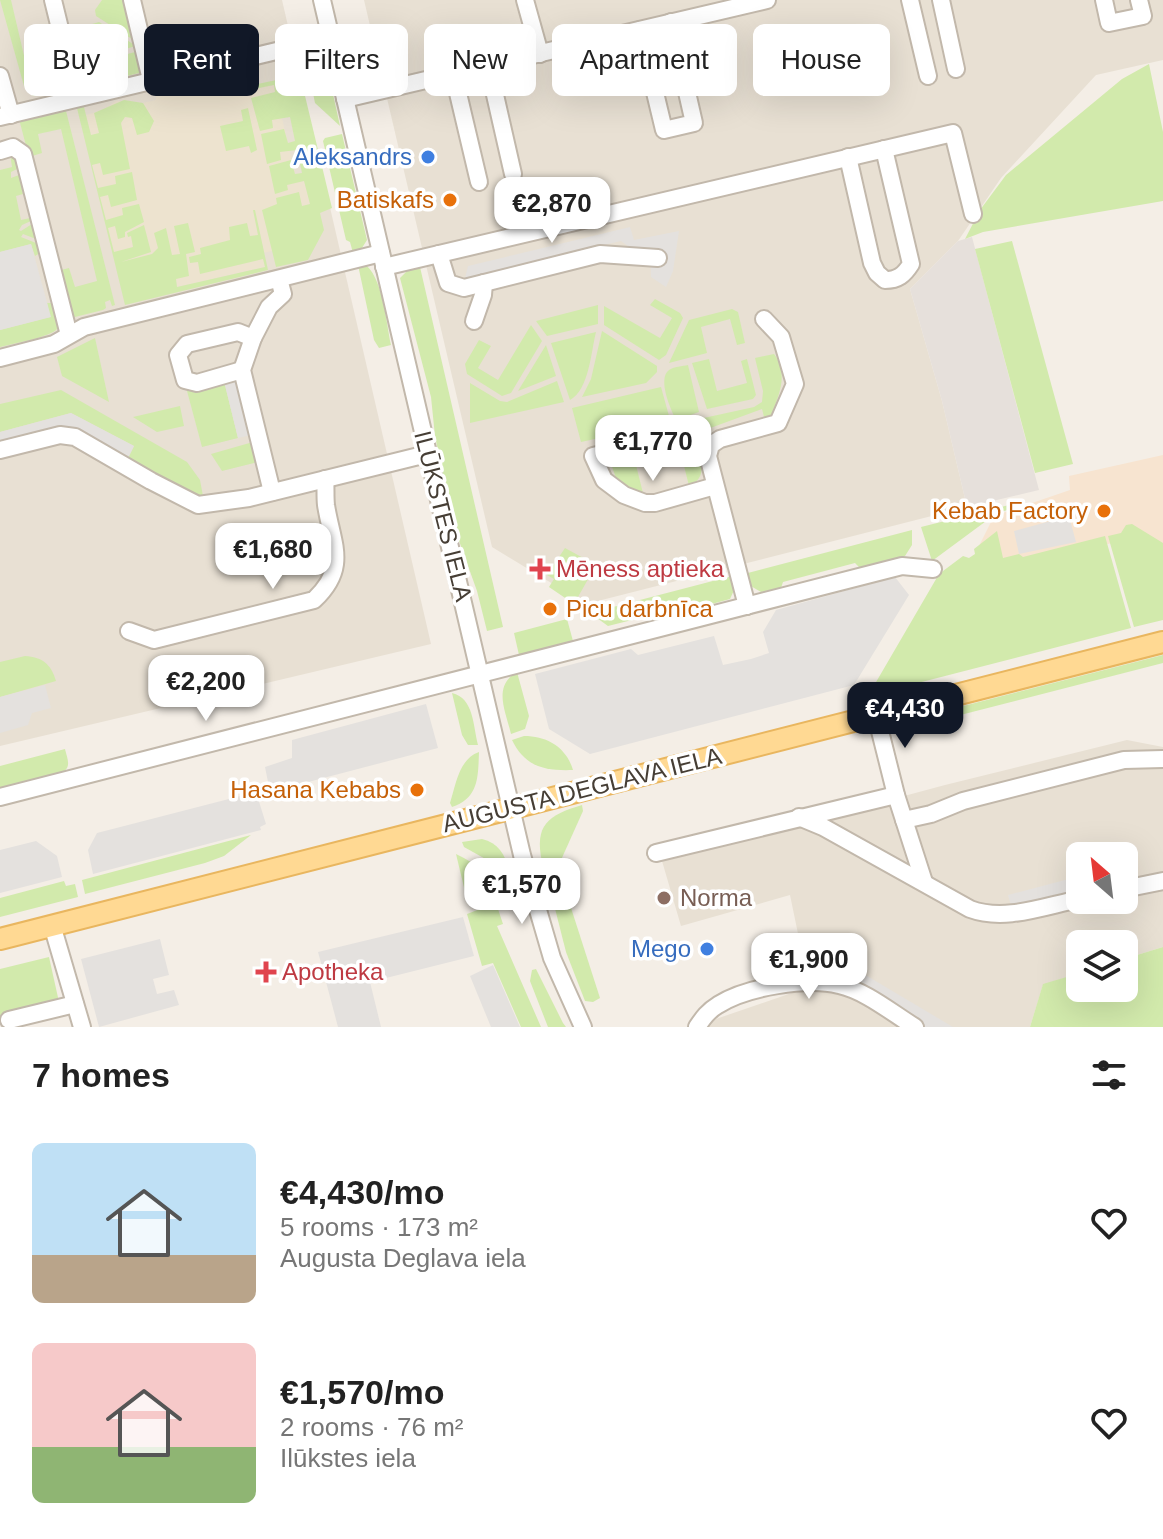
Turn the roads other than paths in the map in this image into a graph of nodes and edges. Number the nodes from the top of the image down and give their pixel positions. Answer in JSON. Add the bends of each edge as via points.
{"nodes":[{"id":1,"x":53,"y":0,"type":"edge"},
{"id":2,"x":132,"y":0,"type":"edge"},
{"id":3,"x":322,"y":0,"type":"edge"},
{"id":4,"x":525,"y":0,"type":"edge"},
{"id":5,"x":767,"y":0,"type":"edge"},
{"id":6,"x":910,"y":0,"type":"edge"},
{"id":7,"x":941,"y":0,"type":"edge"},
{"id":8,"x":1104,"y":0,"type":"edge"},
{"id":9,"x":1139,"y":0,"type":"edge"},
{"id":10,"x":671,"y":22,"type":"joint"},
{"id":11,"x":328,"y":24,"type":"edge"},
{"id":12,"x":663,"y":24,"type":"edge"},
{"id":13,"x":144,"y":51,"type":"edge"},
{"id":14,"x":552,"y":51,"type":"edge"},
{"id":15,"x":540,"y":54,"type":"junction"},
{"id":16,"x":536,"y":55,"type":"edge"},
{"id":17,"x":956,"y":69,"type":"dead end"},
{"id":18,"x":0,"y":76,"type":"edge"},
{"id":19,"x":928,"y":76,"type":"dead end"},
{"id":20,"x":424,"y":79,"type":"edge"},
{"id":21,"x":144,"y":82,"type":"edge"},
{"id":22,"x":344,"y":96,"type":"edge"},
{"id":23,"x":459,"y":96,"type":"edge"},
{"id":24,"x":495,"y":96,"type":"edge"},
{"id":25,"x":656,"y":96,"type":"edge"},
{"id":26,"x":688,"y":96,"type":"edge"},
{"id":27,"x":77,"y":98,"type":"junction"},
{"id":28,"x":345,"y":99,"type":"junction"},
{"id":29,"x":5,"y":116,"type":"edge"},
{"id":30,"x":884,"y":149,"type":"junction"},
{"id":31,"x":0,"y":151,"type":"edge"},
{"id":32,"x":848,"y":157,"type":"junction"},
{"id":33,"x":513,"y":174,"type":"dead end"},
{"id":34,"x":479,"y":182,"type":"dead end"},
{"id":35,"x":973,"y":214,"type":"dead end"},
{"id":36,"x":439,"y":254,"type":"junction"},
{"id":37,"x":658,"y":258,"type":"dead end"},
{"id":38,"x":382,"y":260,"type":"junction"},
{"id":39,"x":279,"y":279,"type":"junction"},
{"id":40,"x":484,"y":283,"type":"junction"},
{"id":41,"x":764,"y":319,"type":"dead end"},
{"id":42,"x":474,"y":321,"type":"dead end"},
{"id":43,"x":69,"y":335,"type":"junction"},
{"id":44,"x":253,"y":338,"type":"junction"},
{"id":45,"x":0,"y":358,"type":"edge"},
{"id":46,"x":242,"y":370,"type":"junction"},
{"id":47,"x":631,"y":447,"type":"dead end"},
{"id":48,"x":0,"y":450,"type":"edge"},
{"id":49,"x":427,"y":454,"type":"junction"},
{"id":50,"x":325,"y":479,"type":"junction"},
{"id":51,"x":715,"y":486,"type":"junction"},
{"id":52,"x":272,"y":492,"type":"junction"},
{"id":53,"x":933,"y":569,"type":"dead end"},
{"id":54,"x":747,"y":606,"type":"junction"},
{"id":55,"x":129,"y":631,"type":"dead end"},
{"id":56,"x":1163,"y":642,"type":"edge"},
{"id":57,"x":481,"y":672,"type":"junction"},
{"id":58,"x":876,"y":715,"type":"junction"},
{"id":59,"x":1163,"y":759,"type":"edge"},
{"id":60,"x":896,"y":795,"type":"junction"},
{"id":61,"x":0,"y":797,"type":"edge"},
{"id":62,"x":512,"y":808,"type":"junction"},
{"id":63,"x":799,"y":817,"type":"junction"},
{"id":64,"x":904,"y":820,"type":"junction"},
{"id":65,"x":656,"y":853,"type":"dead end"},
{"id":66,"x":1163,"y":881,"type":"edge"},
{"id":67,"x":924,"y":882,"type":"junction"},
{"id":68,"x":1138,"y":886,"type":"edge"},
{"id":69,"x":1066,"y":902,"type":"edge"},
{"id":70,"x":52,"y":925,"type":"junction"},
{"id":71,"x":0,"y":939,"type":"edge"},
{"id":72,"x":75,"y":1004,"type":"junction"},
{"id":73,"x":5,"y":1021,"type":"edge"},
{"id":74,"x":25,"y":1027,"type":"edge"},
{"id":75,"x":82,"y":1027,"type":"edge"},
{"id":76,"x":583,"y":1027,"type":"edge"},
{"id":77,"x":697,"y":1027,"type":"edge"},
{"id":78,"x":915,"y":1027,"type":"edge"}],
"edges":[{"from":1,"to":27,"type":"street"},
{"from":2,"to":13,"type":"street"},
{"from":3,"to":11,"type":"street","name":"ILŪKSTES IELA"},
{"from":4,"to":15,"type":"street"},
{"from":5,"to":10,"type":"street"},
{"from":6,"to":19,"type":"street"},
{"from":7,"to":17,"type":"street"},
{"from":8,"to":9,"type":"street","via":[[1109,23],[1143,16]]},
{"from":10,"to":12,"type":"street"},
{"from":14,"to":15,"type":"street"},
{"from":15,"to":16,"type":"street"},
{"from":18,"to":29,"type":"street"},
{"from":20,"to":28,"type":"street"},
{"from":21,"to":27,"type":"street"},
{"from":22,"to":28,"type":"street","name":"ILŪKSTES IELA"},
{"from":23,"to":34,"type":"street"},
{"from":24,"to":33,"type":"street"},
{"from":25,"to":26,"type":"street","via":[[664,130],[694,123]]},
{"from":27,"to":29,"type":"street"},
{"from":28,"to":38,"type":"street","name":"ILŪKSTES IELA"},
{"from":30,"to":32,"type":"street"},
{"from":30,"to":32,"type":"street","via":[[911,264],[896,280],[885,280],[872,263]]},
{"from":30,"to":35,"type":"street","via":[[953,133]]},
{"from":31,"to":43,"type":"street","via":[[13,147],[23,154]]},
{"from":32,"to":36,"type":"street"},
{"from":36,"to":38,"type":"street"},
{"from":36,"to":40,"type":"street","via":[[448,283],[464,288]]},
{"from":37,"to":40,"type":"street","via":[[600,254]]},
{"from":38,"to":39,"type":"street"},
{"from":38,"to":49,"type":"street","name":"ILŪKSTES IELA"},
{"from":39,"to":43,"type":"street"},
{"from":39,"to":44,"type":"street","via":[[283,294],[269,307]]},
{"from":40,"to":42,"type":"street"},
{"from":41,"to":51,"type":"street","via":[[781,337],[795,384],[778,423],[711,445],[708,456]]},
{"from":43,"to":45,"type":"street"},
{"from":44,"to":46,"type":"street"},
{"from":44,"to":46,"type":"street","via":[[238,332],[187,344],[178,355],[185,380],[197,383]]},
{"from":46,"to":52,"type":"street"},
{"from":47,"to":51,"type":"street","via":[[593,456],[604,480],[635,500],[655,503]]},
{"from":48,"to":52,"type":"street","via":[[60,435],[75,437],[198,505]]},
{"from":49,"to":50,"type":"street"},
{"from":49,"to":57,"type":"street","name":"ILŪKSTES IELA"},
{"from":50,"to":52,"type":"street"},
{"from":50,"to":55,"type":"street","via":[[338,552],[331,579],[314,600],[154,640]]},
{"from":51,"to":54,"type":"street"},
{"from":53,"to":54,"type":"street","via":[[902,566]]},
{"from":54,"to":57,"type":"street"},
{"from":56,"to":58,"type":"main road","name":"AUGUSTA DEGLAVA IELA"},
{"from":57,"to":61,"type":"street"},
{"from":57,"to":62,"type":"street","name":"ILŪKSTES IELA"},
{"from":58,"to":60,"type":"street"},
{"from":58,"to":62,"type":"main road","name":"AUGUSTA DEGLAVA IELA"},
{"from":59,"to":64,"type":"street","via":[[1124,760]]},
{"from":60,"to":63,"type":"street"},
{"from":60,"to":64,"type":"street"},
{"from":62,"to":70,"type":"main road","name":"AUGUSTA DEGLAVA IELA"},
{"from":62,"to":76,"type":"street","name":"ILŪKSTES IELA","via":[[552,958]]},
{"from":63,"to":65,"type":"street"},
{"from":63,"to":67,"type":"street"},
{"from":64,"to":67,"type":"street"},
{"from":66,"to":68,"type":"street"},
{"from":67,"to":69,"type":"street","via":[[986,915]]},
{"from":70,"to":71,"type":"main road","name":"AUGUSTA DEGLAVA IELA"},
{"from":70,"to":72,"type":"street"},
{"from":72,"to":73,"type":"street"},
{"from":72,"to":75,"type":"street"},
{"from":73,"to":74,"type":"street"},
{"from":77,"to":78,"type":"street","via":[[720,1003],[812,981],[841,985]]}]}
